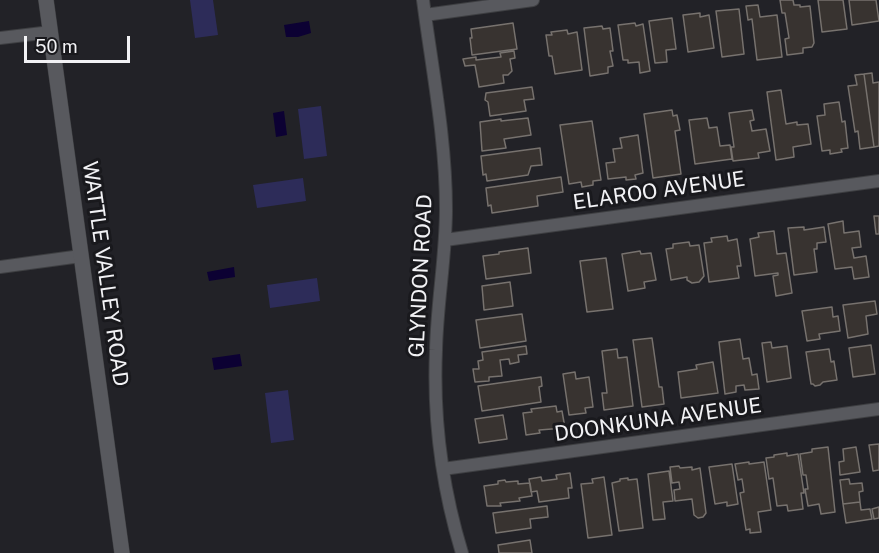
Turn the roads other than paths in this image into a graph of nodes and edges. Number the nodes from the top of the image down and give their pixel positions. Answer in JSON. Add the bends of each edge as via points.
{"nodes":[{"id":1,"x":46,"y":0,"type":"edge"},
{"id":2,"x":423,"y":0,"type":"edge"},
{"id":3,"x":532,"y":0,"type":"edge"},
{"id":4,"x":425,"y":15,"type":"junction"},
{"id":5,"x":51,"y":32,"type":"junction"},
{"id":6,"x":0,"y":39,"type":"edge"},
{"id":7,"x":879,"y":181,"type":"edge"},
{"id":8,"x":445,"y":240,"type":"junction"},
{"id":9,"x":81,"y":256,"type":"junction"},
{"id":10,"x":0,"y":267,"type":"edge"},
{"id":11,"x":879,"y":409,"type":"edge"},
{"id":12,"x":443,"y":469,"type":"junction"},
{"id":13,"x":122,"y":553,"type":"edge"},
{"id":14,"x":462,"y":553,"type":"edge"}],
"edges":[{"from":1,"to":5,"type":"street","name":"WATTLE VALLEY ROAD"},
{"from":2,"to":4,"type":"street","name":"GLYNDON ROAD"},
{"from":3,"to":4,"type":"street"},
{"from":4,"to":8,"type":"street","name":"GLYNDON ROAD","via":[[443,150]]},
{"from":5,"to":6,"type":"street"},
{"from":5,"to":9,"type":"street","name":"WATTLE VALLEY ROAD"},
{"from":7,"to":8,"type":"street","name":"ELAROO AVENUE"},
{"from":8,"to":12,"type":"street","name":"GLYNDON ROAD","via":[[435,379]]},
{"from":9,"to":10,"type":"street"},
{"from":9,"to":13,"type":"street","name":"WATTLE VALLEY ROAD"},
{"from":11,"to":12,"type":"street","name":"DOONKUNA AVENUE"},
{"from":12,"to":14,"type":"street","name":"GLYNDON ROAD"}]}
